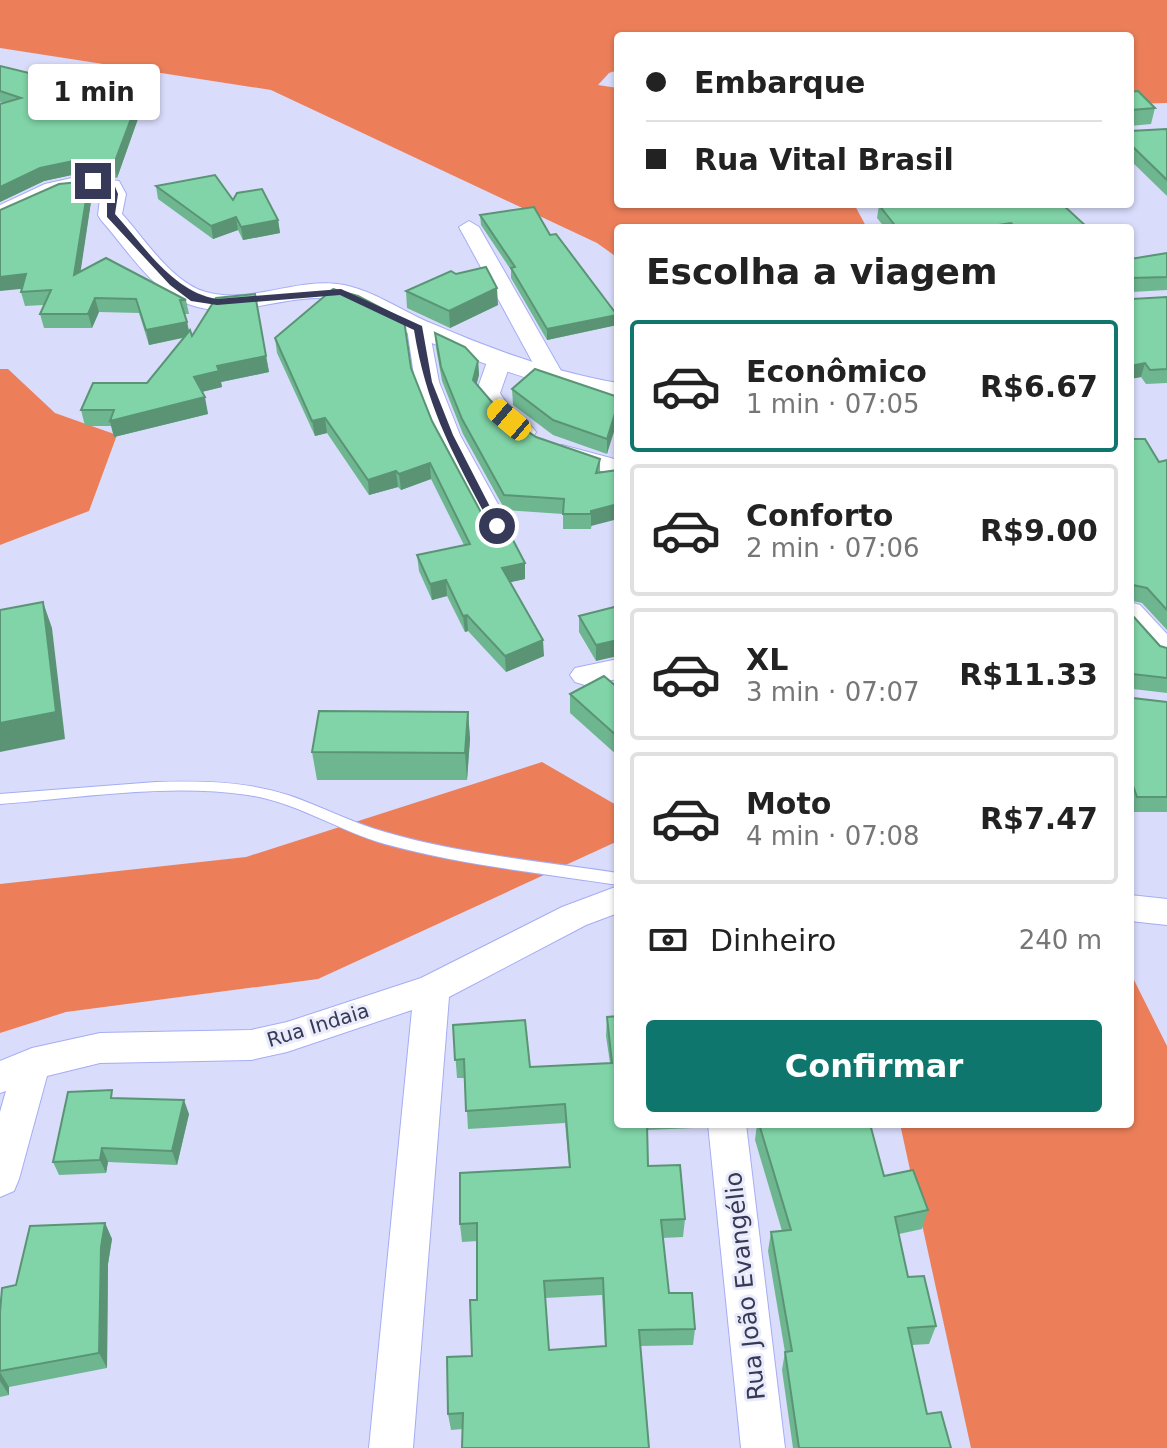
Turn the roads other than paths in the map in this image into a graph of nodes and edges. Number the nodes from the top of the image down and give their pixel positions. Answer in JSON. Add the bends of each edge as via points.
{"nodes":[{"id":1,"x":0,"y":215,"type":"edge"},
{"id":2,"x":469,"y":227,"type":"dead end"},
{"id":3,"x":418,"y":328,"type":"junction"},
{"id":4,"x":500,"y":359,"type":"junction"},
{"id":5,"x":552,"y":376,"type":"junction"},
{"id":6,"x":614,"y":391,"type":"edge"},
{"id":7,"x":614,"y":467,"type":"edge"},
{"id":8,"x":497,"y":526,"type":"edge"},
{"id":9,"x":1134,"y":615,"type":"edge"},
{"id":10,"x":1167,"y":652,"type":"edge"},
{"id":11,"x":614,"y":670,"type":"edge"},
{"id":12,"x":585,"y":675,"type":"dead end"},
{"id":13,"x":0,"y":799,"type":"edge"},
{"id":14,"x":614,"y":878,"type":"edge"},
{"id":15,"x":614,"y":901,"type":"edge"},
{"id":16,"x":1134,"y":908,"type":"edge"},
{"id":17,"x":1167,"y":912,"type":"edge"},
{"id":18,"x":432,"y":989,"type":"junction"},
{"id":19,"x":16,"y":1070,"type":"edge"},
{"id":20,"x":727,"y":1128,"type":"edge"},
{"id":21,"x":0,"y":1179,"type":"edge"},
{"id":22,"x":391,"y":1448,"type":"edge"},
{"id":23,"x":763,"y":1448,"type":"edge"}],
"edges":[{"from":1,"to":3,"type":"street","via":[[69,184],[102,183],[114,194],[110,215],[173,283],[195,299],[217,302],[341,292]]},
{"from":2,"to":5,"type":"street"},
{"from":3,"to":4,"type":"street"},
{"from":3,"to":8,"type":"street","via":[[427,382],[448,435]]},
{"from":4,"to":5,"type":"street"},
{"from":4,"to":7,"type":"street","via":[[488,393],[497,410],[544,445]]},
{"from":5,"to":6,"type":"street"},
{"from":9,"to":10,"type":"street"},
{"from":11,"to":12,"type":"street"},
{"from":13,"to":14,"type":"lane","via":[[199,787],[247,790],[278,796],[386,838]]},
{"from":15,"to":18,"type":"street","name":"Rua Indaia"},
{"from":16,"to":17,"type":"street"},
{"from":18,"to":19,"type":"street","name":"Rua Indaia","via":[[251,1045],[100,1048]]},
{"from":18,"to":22,"type":"street"},
{"from":19,"to":21,"type":"street"},
{"from":20,"to":23,"type":"street","name":"Rua João Evangélio"}]}
